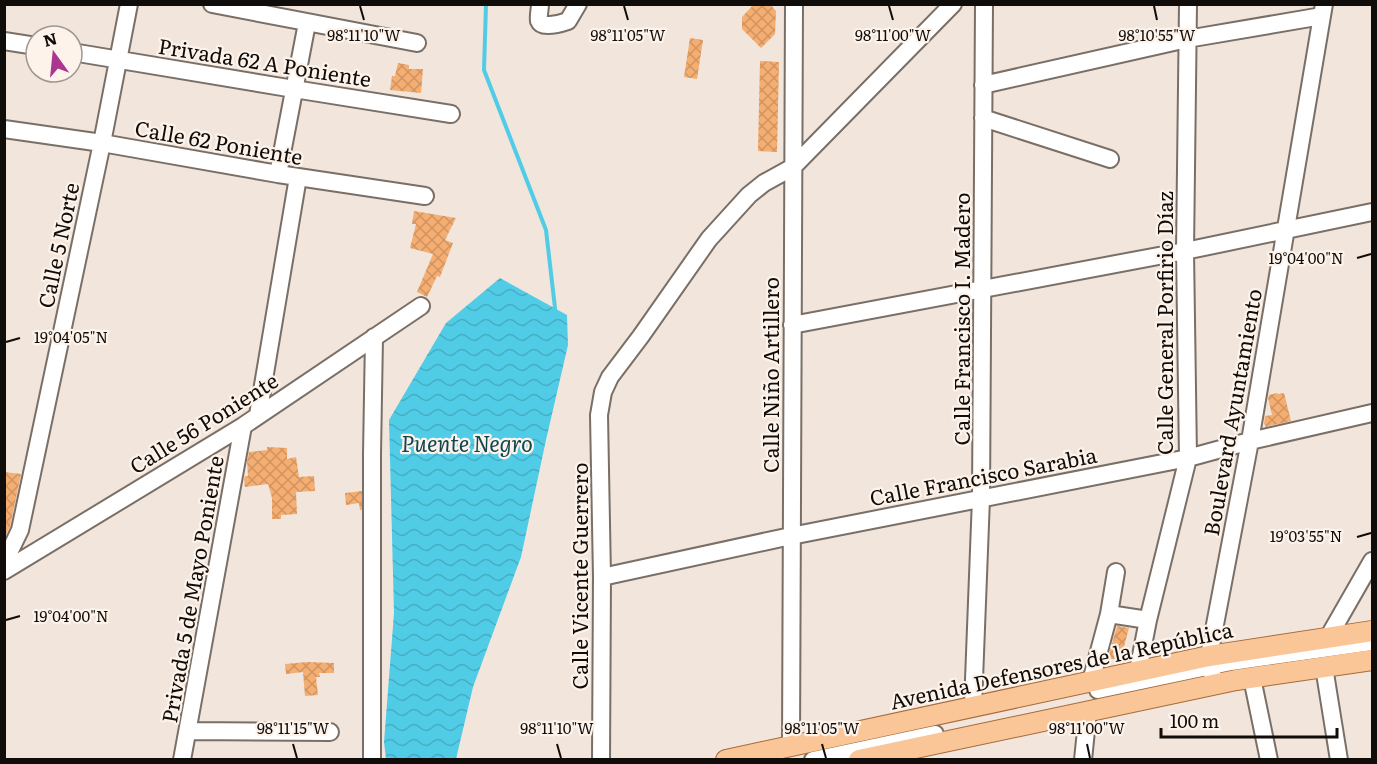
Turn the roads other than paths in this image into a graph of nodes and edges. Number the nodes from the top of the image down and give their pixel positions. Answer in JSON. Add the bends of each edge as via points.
{"nodes":[{"id":1,"x":129,"y":4,"type":"edge"},
{"id":2,"x":212,"y":4,"type":"edge"},
{"id":3,"x":540,"y":4,"type":"edge"},
{"id":4,"x":578,"y":4,"type":"edge"},
{"id":5,"x":794,"y":4,"type":"edge"},
{"id":6,"x":953,"y":4,"type":"edge"},
{"id":7,"x":984,"y":4,"type":"edge"},
{"id":8,"x":1188,"y":4,"type":"edge"},
{"id":9,"x":1323,"y":10,"type":"edge"},
{"id":10,"x":307,"y":22,"type":"junction"},
{"id":11,"x":1187,"y":39,"type":"junction"},
{"id":12,"x":4,"y":41,"type":"edge"},
{"id":13,"x":417,"y":43,"type":"dead end"},
{"id":14,"x":24,"y":44,"type":"edge"},
{"id":15,"x":84,"y":54,"type":"edge"},
{"id":16,"x":118,"y":60,"type":"junction"},
{"id":17,"x":983,"y":85,"type":"junction"},
{"id":18,"x":294,"y":89,"type":"junction"},
{"id":19,"x":451,"y":114,"type":"dead end"},
{"id":20,"x":983,"y":118,"type":"junction"},
{"id":21,"x":4,"y":129,"type":"edge"},
{"id":22,"x":102,"y":143,"type":"junction"},
{"id":23,"x":1110,"y":159,"type":"dead end"},
{"id":24,"x":793,"y":167,"type":"junction"},
{"id":25,"x":278,"y":174,"type":"junction"},
{"id":26,"x":298,"y":177,"type":"junction"},
{"id":27,"x":425,"y":196,"type":"dead end"},
{"id":28,"x":1372,"y":212,"type":"edge"},
{"id":29,"x":1285,"y":229,"type":"junction"},
{"id":30,"x":1185,"y":251,"type":"junction"},
{"id":31,"x":982,"y":289,"type":"junction"},
{"id":32,"x":421,"y":306,"type":"dead end"},
{"id":33,"x":792,"y":325,"type":"junction"},
{"id":34,"x":374,"y":337,"type":"junction"},
{"id":35,"x":1372,"y":413,"type":"edge"},
{"id":36,"x":258,"y":415,"type":"junction"},
{"id":37,"x":243,"y":426,"type":"junction"},
{"id":38,"x":1250,"y":441,"type":"junction"},
{"id":39,"x":1188,"y":458,"type":"junction"},
{"id":40,"x":981,"y":498,"type":"junction"},
{"id":41,"x":791,"y":536,"type":"junction"},
{"id":42,"x":1372,"y":561,"type":"edge"},
{"id":43,"x":4,"y":563,"type":"edge"},
{"id":44,"x":4,"y":571,"type":"edge"},
{"id":45,"x":1116,"y":572,"type":"dead end"},
{"id":46,"x":602,"y":577,"type":"junction"},
{"id":47,"x":1109,"y":614,"type":"junction"},
{"id":48,"x":1144,"y":619,"type":"junction"},
{"id":49,"x":1372,"y":631,"type":"edge"},
{"id":50,"x":1329,"y":636,"type":"junction"},
{"id":51,"x":1372,"y":642,"type":"edge"},
{"id":52,"x":1372,"y":652,"type":"edge"},
{"id":53,"x":1372,"y":660,"type":"edge"},
{"id":54,"x":1133,"y":667,"type":"junction"},
{"id":55,"x":1324,"y":667,"type":"junction"},
{"id":56,"x":1212,"y":670,"type":"junction"},
{"id":57,"x":1092,"y":676,"type":"junction"},
{"id":58,"x":1252,"y":678,"type":"junction"},
{"id":59,"x":974,"y":706,"type":"junction"},
{"id":60,"x":1088,"y":711,"type":"junction"},
{"id":61,"x":189,"y":731,"type":"junction"},
{"id":62,"x":330,"y":732,"type":"dead end"},
{"id":63,"x":791,"y":746,"type":"junction"},
{"id":64,"x":182,"y":759,"type":"edge"},
{"id":65,"x":372,"y":759,"type":"edge"},
{"id":66,"x":601,"y":759,"type":"edge"},
{"id":67,"x":726,"y":759,"type":"edge"},
{"id":68,"x":763,"y":759,"type":"edge"},
{"id":69,"x":813,"y":759,"type":"edge"},
{"id":70,"x":859,"y":759,"type":"edge"},
{"id":71,"x":1083,"y":759,"type":"edge"},
{"id":72,"x":1269,"y":759,"type":"edge"},
{"id":73,"x":1339,"y":759,"type":"edge"}],
"edges":[{"from":1,"to":16,"type":"street","name":"Calle 5 Norte"},
{"from":2,"to":10,"type":"street"},
{"from":3,"to":4,"type":"street","via":[[539,21],[545,25],[568,21]]},
{"from":5,"to":24,"type":"street","name":"Calle Niño Artillero"},
{"from":6,"to":24,"type":"street"},
{"from":7,"to":17,"type":"street","name":"Calle Francisco I. Madero"},
{"from":8,"to":11,"type":"street","name":"Calle General Porfirio Díaz"},
{"from":9,"to":11,"type":"street"},
{"from":9,"to":29,"type":"street","name":"Boulevard Ayuntamiento"},
{"from":10,"to":13,"type":"street"},
{"from":10,"to":18,"type":"street"},
{"from":11,"to":17,"type":"street"},
{"from":11,"to":30,"type":"street","name":"Calle General Porfirio Díaz"},
{"from":12,"to":14,"type":"street"},
{"from":15,"to":16,"type":"street","name":"Privada 62 A Poniente"},
{"from":16,"to":18,"type":"street","name":"Privada 62 A Poniente"},
{"from":16,"to":22,"type":"street","name":"Calle 5 Norte"},
{"from":17,"to":20,"type":"street","name":"Calle Francisco I. Madero"},
{"from":18,"to":19,"type":"street","name":"Privada 62 A Poniente"},
{"from":18,"to":25,"type":"street"},
{"from":20,"to":23,"type":"street"},
{"from":20,"to":31,"type":"street","name":"Calle Francisco I. Madero"},
{"from":21,"to":22,"type":"street","name":"Calle 62 Poniente"},
{"from":22,"to":25,"type":"street","name":"Calle 62 Poniente"},
{"from":22,"to":43,"type":"street","name":"Calle 5 Norte","via":[[20,530]]},
{"from":24,"to":33,"type":"street","name":"Calle Niño Artillero"},
{"from":24,"to":46,"type":"street","name":"Calle Vicente Guerrero","via":[[749,195],[709,239],[603,392],[599,415]]},
{"from":25,"to":26,"type":"street","name":"Calle 62 Poniente"},
{"from":26,"to":27,"type":"street","name":"Calle 62 Poniente"},
{"from":26,"to":36,"type":"street"},
{"from":28,"to":29,"type":"street"},
{"from":29,"to":30,"type":"street"},
{"from":29,"to":38,"type":"street","name":"Boulevard Ayuntamiento"},
{"from":30,"to":31,"type":"street"},
{"from":30,"to":39,"type":"street","name":"Calle General Porfirio Díaz"},
{"from":31,"to":33,"type":"street"},
{"from":31,"to":40,"type":"street","name":"Calle Francisco I. Madero"},
{"from":32,"to":34,"type":"street","name":"Calle 56 Poniente"},
{"from":33,"to":41,"type":"street","name":"Calle Niño Artillero"},
{"from":34,"to":36,"type":"street","name":"Calle 56 Poniente"},
{"from":34,"to":65,"type":"street"},
{"from":35,"to":38,"type":"street","name":"Calle Francisco Sarabia"},
{"from":36,"to":37,"type":"street","name":"Calle 56 Poniente"},
{"from":37,"to":44,"type":"street","name":"Calle 56 Poniente"},
{"from":37,"to":61,"type":"street","name":"Privada 5 de Mayo Poniente"},
{"from":38,"to":39,"type":"street","name":"Calle Francisco Sarabia"},
{"from":38,"to":56,"type":"street","name":"Boulevard Ayuntamiento"},
{"from":39,"to":40,"type":"street","name":"Calle Francisco Sarabia"},
{"from":39,"to":48,"type":"street","name":"Calle General Porfirio Díaz"},
{"from":40,"to":41,"type":"street","name":"Calle Francisco Sarabia"},
{"from":40,"to":59,"type":"street","name":"Calle Francisco I. Madero"},
{"from":41,"to":46,"type":"street","name":"Calle Francisco Sarabia"},
{"from":41,"to":63,"type":"street","name":"Calle Niño Artillero"},
{"from":42,"to":50,"type":"street"},
{"from":45,"to":47,"type":"street"},
{"from":46,"to":66,"type":"street","name":"Calle Vicente Guerrero"},
{"from":47,"to":48,"type":"street"},
{"from":47,"to":57,"type":"street"},
{"from":48,"to":54,"type":"street","name":"Calle General Porfirio Díaz"},
{"from":49,"to":50,"type":"main road","name":"Avenida Defensores de la República"},
{"from":50,"to":56,"type":"main road","name":"Avenida Defensores de la República"},
{"from":51,"to":56,"type":"street"},
{"from":52,"to":56,"type":"street","via":[[1234,671]]},
{"from":53,"to":55,"type":"main road","name":"Avenida Defensores de la República"},
{"from":54,"to":56,"type":"main road","name":"Avenida Defensores de la República"},
{"from":54,"to":57,"type":"main road","name":"Avenida Defensores de la República"},
{"from":55,"to":58,"type":"main road","name":"Avenida Defensores de la República"},
{"from":55,"to":73,"type":"street"},
{"from":56,"to":58,"type":"main road","name":"Avenida Defensores de la República"},
{"from":56,"to":60,"type":"main road","name":"Avenida Defensores de la República"},
{"from":56,"to":68,"type":"street"},
{"from":56,"to":69,"type":"street"},
{"from":57,"to":59,"type":"main road","name":"Avenida Defensores de la República"},
{"from":58,"to":72,"type":"street"},
{"from":59,"to":63,"type":"main road","name":"Avenida Defensores de la República"},
{"from":60,"to":70,"type":"main road","name":"Avenida Defensores de la República"},
{"from":60,"to":71,"type":"street"},
{"from":61,"to":62,"type":"street"},
{"from":61,"to":64,"type":"street","name":"Privada 5 de Mayo Poniente"},
{"from":63,"to":67,"type":"main road","name":"Avenida Defensores de la República"}]}
